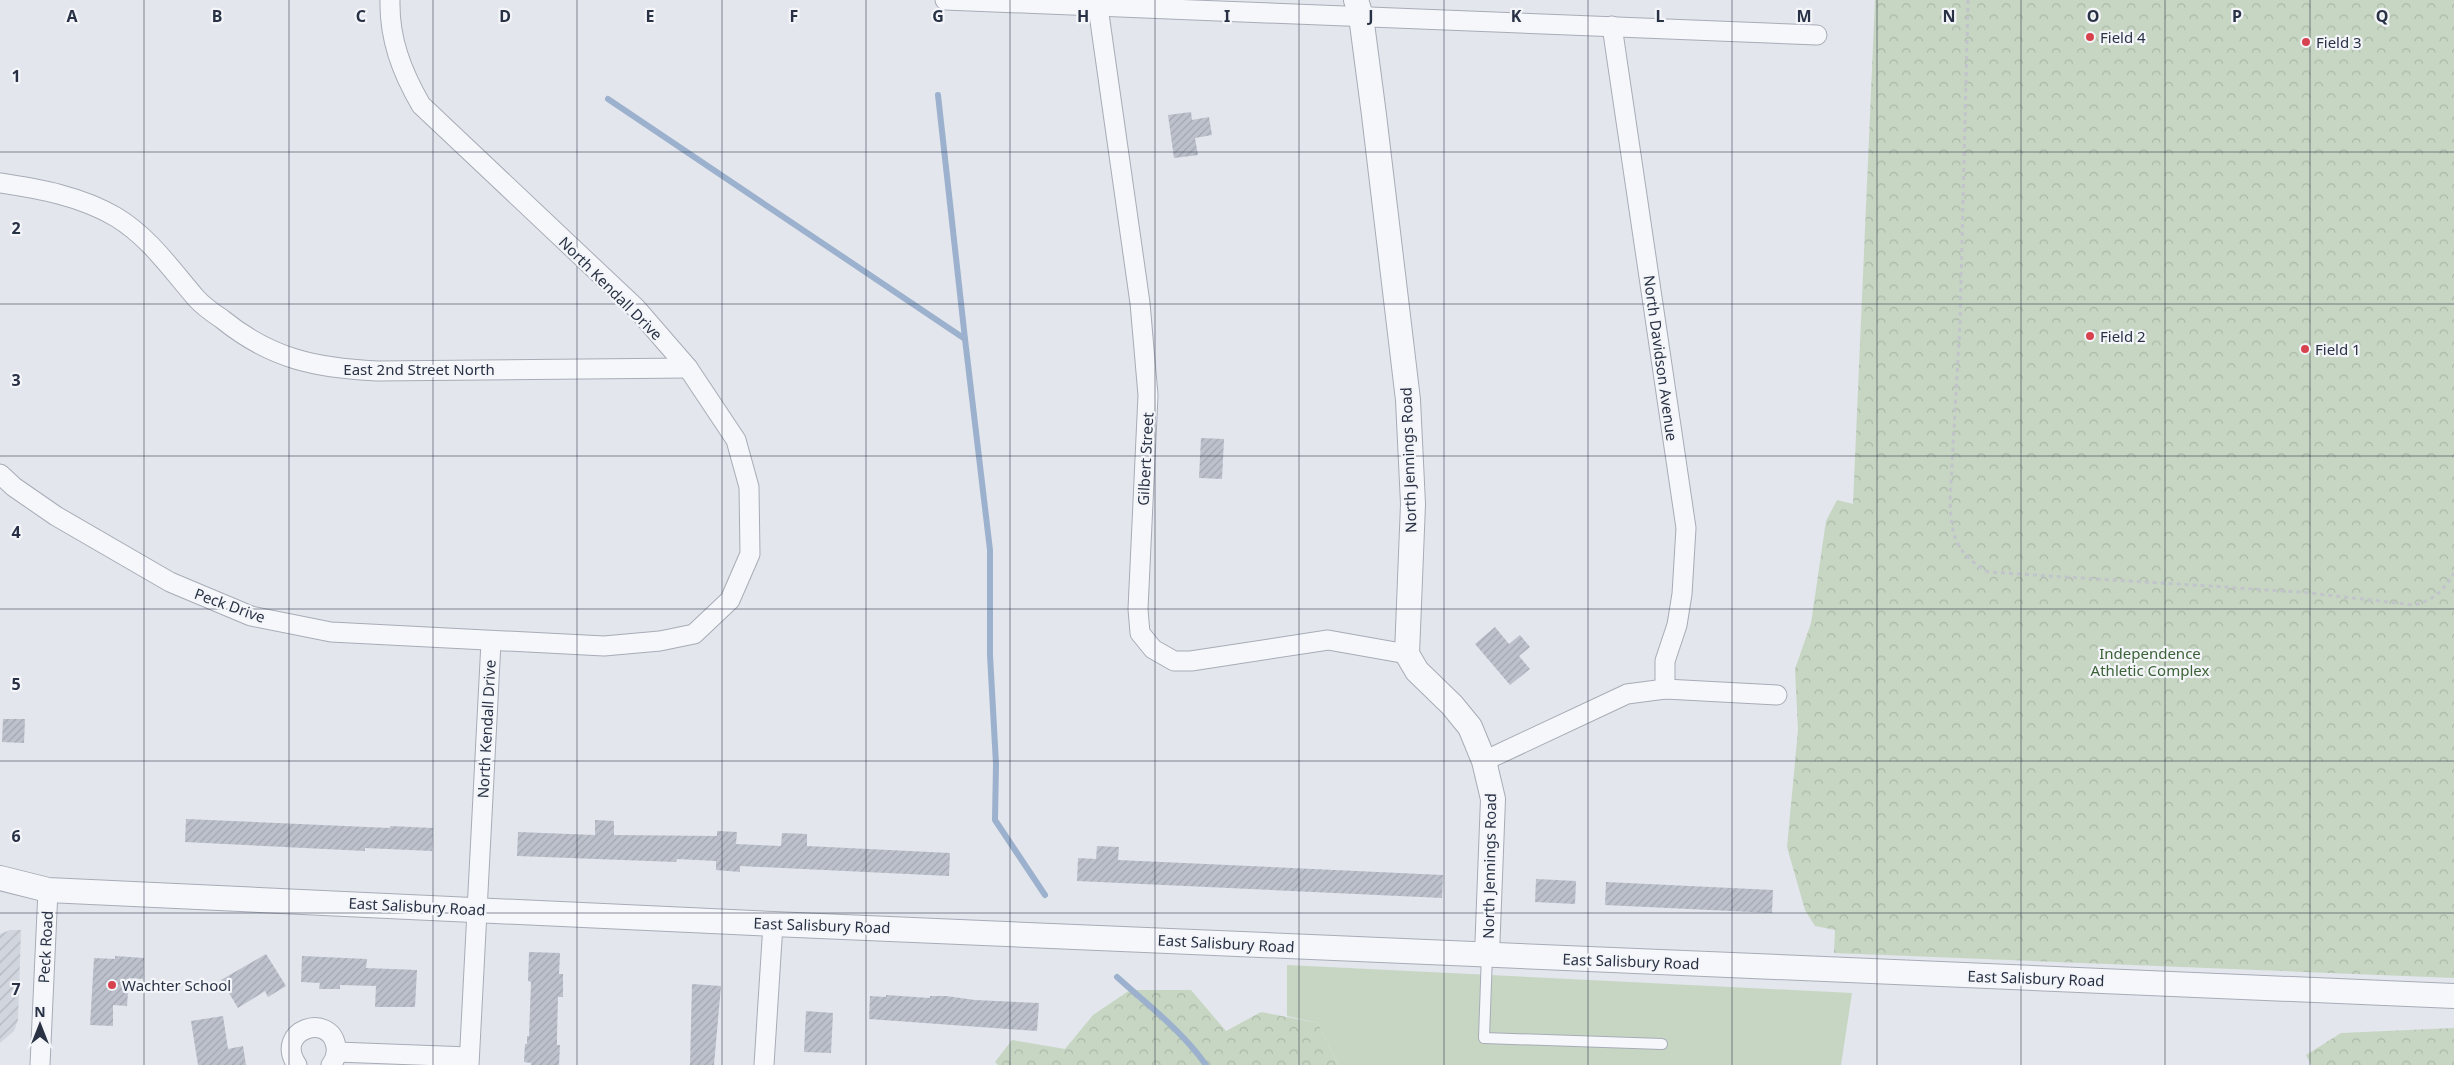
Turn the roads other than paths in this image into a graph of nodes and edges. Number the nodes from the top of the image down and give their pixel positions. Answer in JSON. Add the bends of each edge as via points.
{"nodes":[{"id":1,"x":390,"y":0,"type":"edge"},
{"id":2,"x":944,"y":0,"type":"edge"},
{"id":3,"x":1098,"y":7,"type":"junction"},
{"id":4,"x":1359,"y":8,"type":"edge"},
{"id":5,"x":1612,"y":26,"type":"junction"},
{"id":6,"x":1817,"y":35,"type":"dead end"},
{"id":7,"x":0,"y":183,"type":"edge"},
{"id":8,"x":688,"y":368,"type":"junction"},
{"id":9,"x":0,"y":474,"type":"edge"},
{"id":10,"x":491,"y":642,"type":"junction"},
{"id":11,"x":1407,"y":654,"type":"junction"},
{"id":12,"x":1665,"y":689,"type":"junction"},
{"id":13,"x":1776,"y":695,"type":"dead end"},
{"id":14,"x":1484,"y":761,"type":"junction"},
{"id":15,"x":0,"y":878,"type":"edge"},
{"id":16,"x":48,"y":890,"type":"junction"},
{"id":17,"x":477,"y":909,"type":"junction"},
{"id":18,"x":773,"y":924,"type":"junction"},
{"id":19,"x":1487,"y":954,"type":"junction"},
{"id":20,"x":2454,"y":996,"type":"edge"},
{"id":21,"x":1662,"y":1044,"type":"dead end"},
{"id":22,"x":334,"y":1058,"type":"edge"},
{"id":23,"x":469,"y":1061,"type":"edge"},
{"id":24,"x":40,"y":1065,"type":"edge"},
{"id":25,"x":297,"y":1065,"type":"edge"},
{"id":26,"x":764,"y":1065,"type":"edge"}],
"edges":[{"from":1,"to":8,"type":"street","name":"North Kendall Drive","via":[[393,44],[404,76],[421,105],[636,308]]},
{"from":2,"to":3,"type":"street"},
{"from":3,"to":4,"type":"street"},
{"from":3,"to":11,"type":"street","name":"Gilbert Street","via":[[1140,303],[1148,395],[1138,609],[1140,633],[1153,649],[1174,661],[1328,640]]},
{"from":4,"to":5,"type":"street"},
{"from":4,"to":11,"type":"street","name":"North Jennings Road","via":[[1408,400],[1413,504]]},
{"from":5,"to":6,"type":"street"},
{"from":5,"to":12,"type":"street","name":"North Davidson Avenue","via":[[1686,528],[1682,594],[1677,625],[1665,661]]},
{"from":7,"to":8,"type":"street","name":"East 2nd Street North","via":[[84,200],[117,218],[146,240],[198,300],[238,332],[288,359],[333,369],[377,371]]},
{"from":8,"to":10,"type":"street","name":"North Kendall Drive","via":[[736,440],[749,486],[750,554],[730,600],[694,634],[660,641],[604,646]]},
{"from":9,"to":10,"type":"street","name":"Peck Drive","via":[[56,516],[170,582],[250,616],[331,632]]},
{"from":10,"to":17,"type":"street","name":"North Kendall Drive"},
{"from":11,"to":14,"type":"street","name":"North Jennings Road","via":[[1417,671],[1452,704],[1470,727]]},
{"from":12,"to":13,"type":"street"},
{"from":12,"to":14,"type":"street","via":[[1627,694]]},
{"from":14,"to":19,"type":"street","name":"North Jennings Road","via":[[1493,799]]},
{"from":15,"to":16,"type":"street","name":"East Salisbury Road"},
{"from":16,"to":17,"type":"street","name":"East Salisbury Road"},
{"from":16,"to":24,"type":"street","name":"Peck Road"},
{"from":17,"to":18,"type":"street","name":"East Salisbury Road"},
{"from":17,"to":23,"type":"street","name":"North Kendall Drive"},
{"from":18,"to":19,"type":"street","name":"East Salisbury Road"},
{"from":18,"to":26,"type":"street"},
{"from":19,"to":20,"type":"street","name":"East Salisbury Road"},
{"from":19,"to":21,"type":"lane","via":[[1484,1038]]},
{"from":22,"to":23,"type":"street"},
{"from":22,"to":25,"type":"street","via":[[335,1042],[330,1033],[310,1027],[294,1038],[292,1058]]}]}
